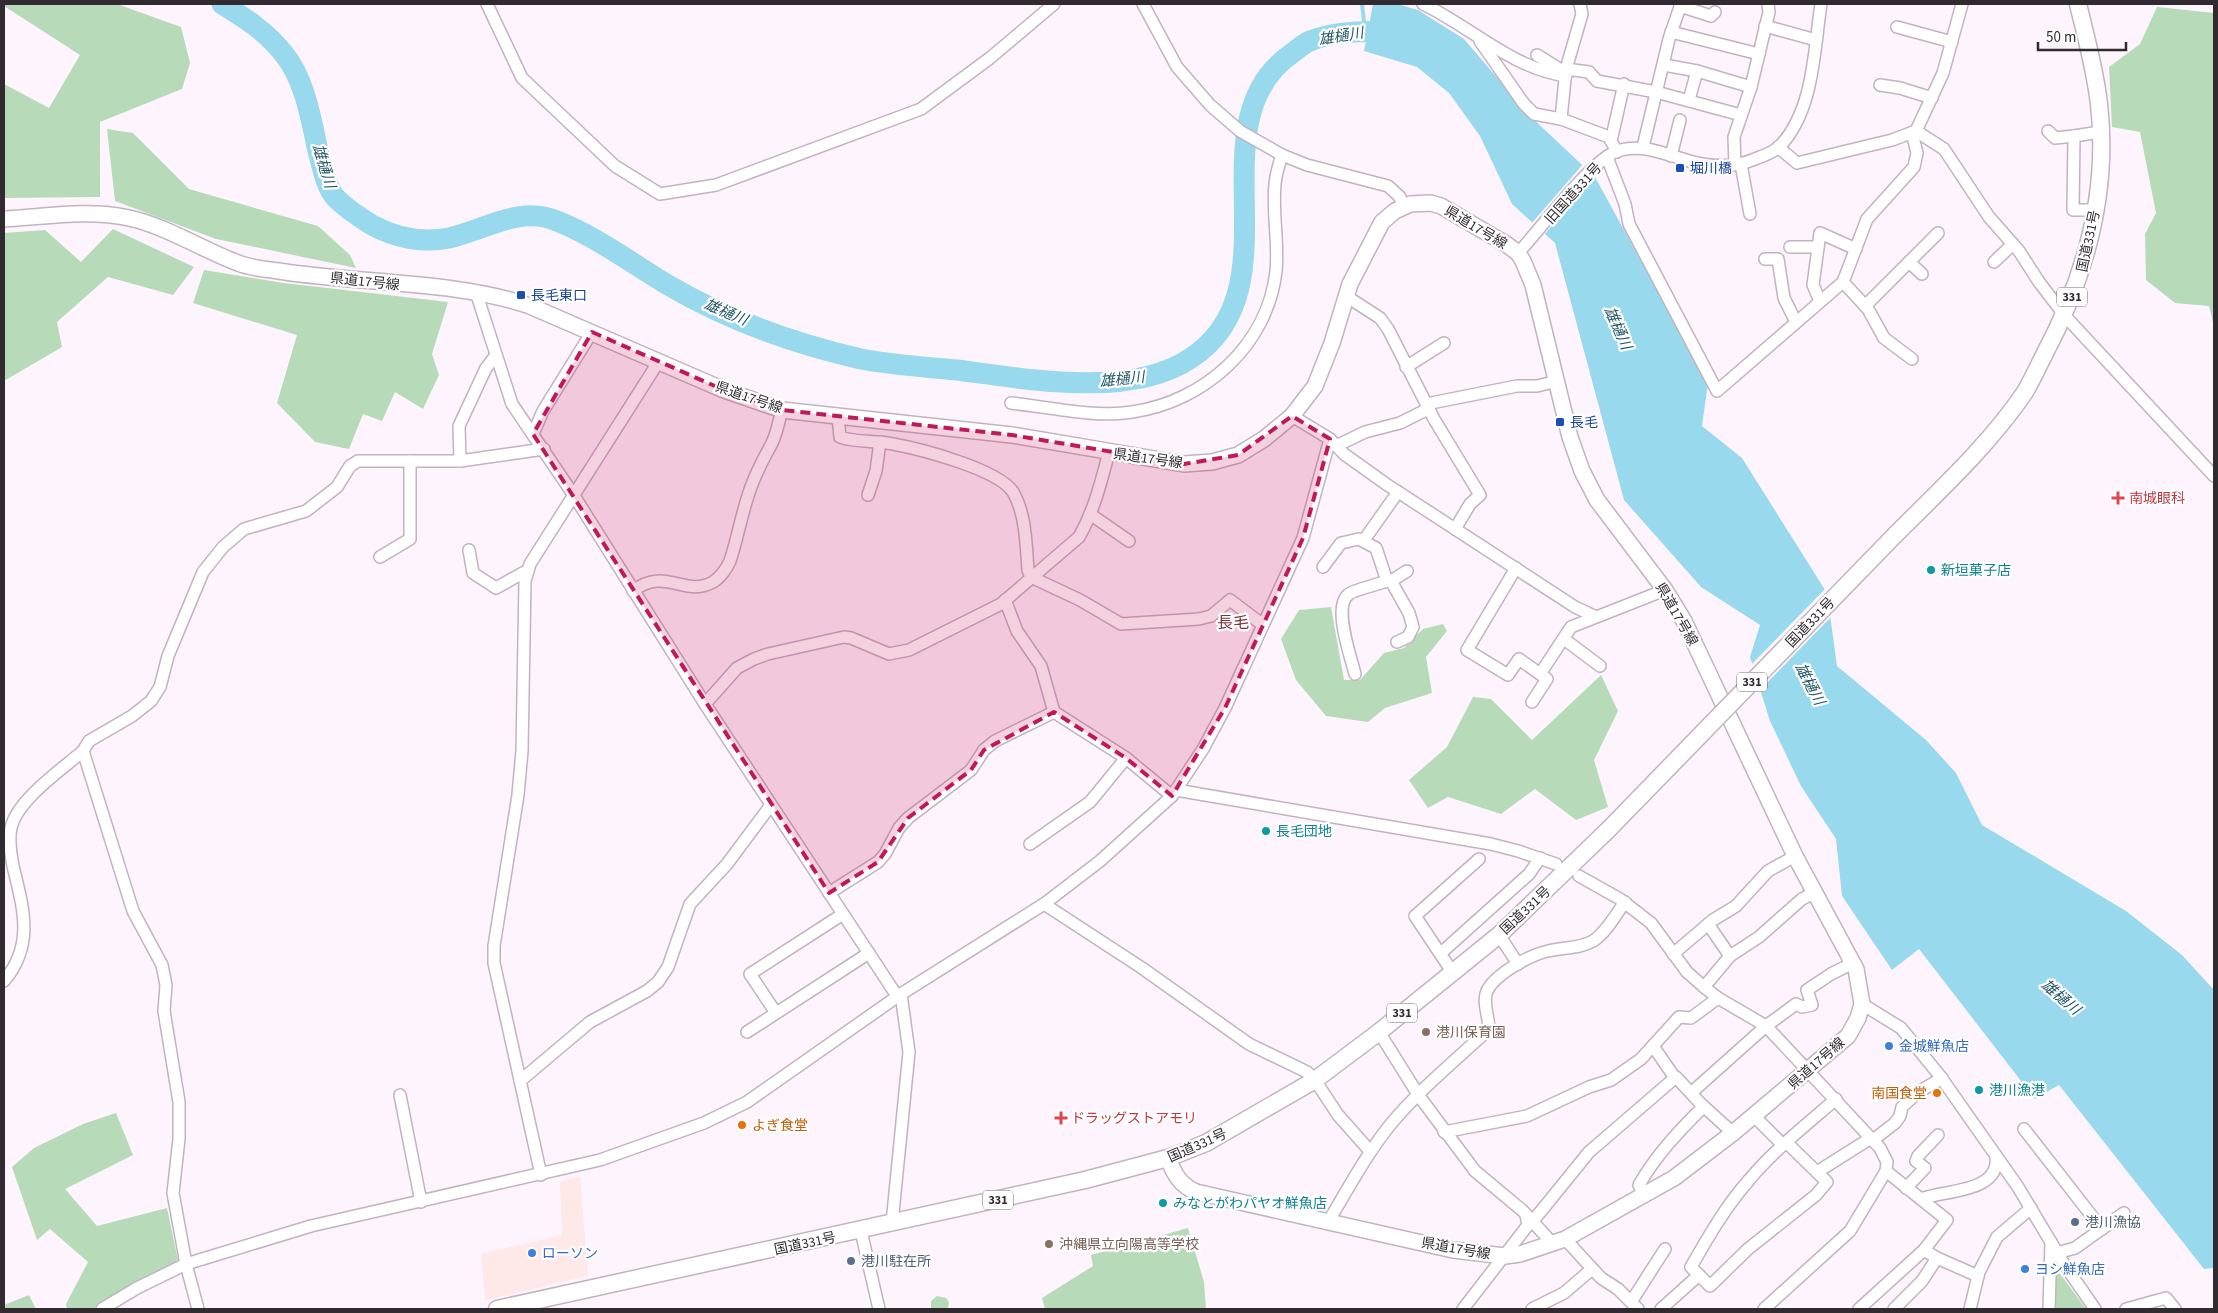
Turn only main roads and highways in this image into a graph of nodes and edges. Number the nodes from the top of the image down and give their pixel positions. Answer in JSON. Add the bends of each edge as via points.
{"nodes":[{"id":1,"x":2078,"y":4,"type":"edge"},
{"id":2,"x":4,"y":218,"type":"edge"},
{"id":3,"x":1168,"y":1158,"type":"junction"},
{"id":4,"x":496,"y":1309,"type":"edge"}],
"edges":[{"from":1,"to":3,"type":"highway","name":"国道331号","number":"331","bridge":true,"via":[[2096,79],[2100,159],[2095,210],[2081,274],[2065,316],[2025,391],[1992,434],[1608,830],[1499,934],[1379,1032],[1314,1080],[1214,1139]]},
{"from":2,"to":3,"type":"main road","name":"県道17号線","via":[[109,215],[150,225],[240,264],[476,292],[530,306],[724,390],[782,410],[1012,435],[1184,464],[1212,462],[1238,455],[1292,416],[1321,372],[1356,269],[1382,222],[1403,207],[1419,202],[1441,206],[1518,253],[1533,285],[1570,437],[1588,485],[1618,530],[1666,590],[1684,621],[1795,856],[1853,963],[1861,989],[1862,1004],[1858,1018],[1848,1036],[1733,1134],[1674,1178],[1559,1241],[1528,1252],[1505,1256],[1454,1250],[1196,1192],[1179,1181]]},
{"from":3,"to":4,"type":"highway","name":"国道331号","number":"331","via":[[861,1231]]}]}
